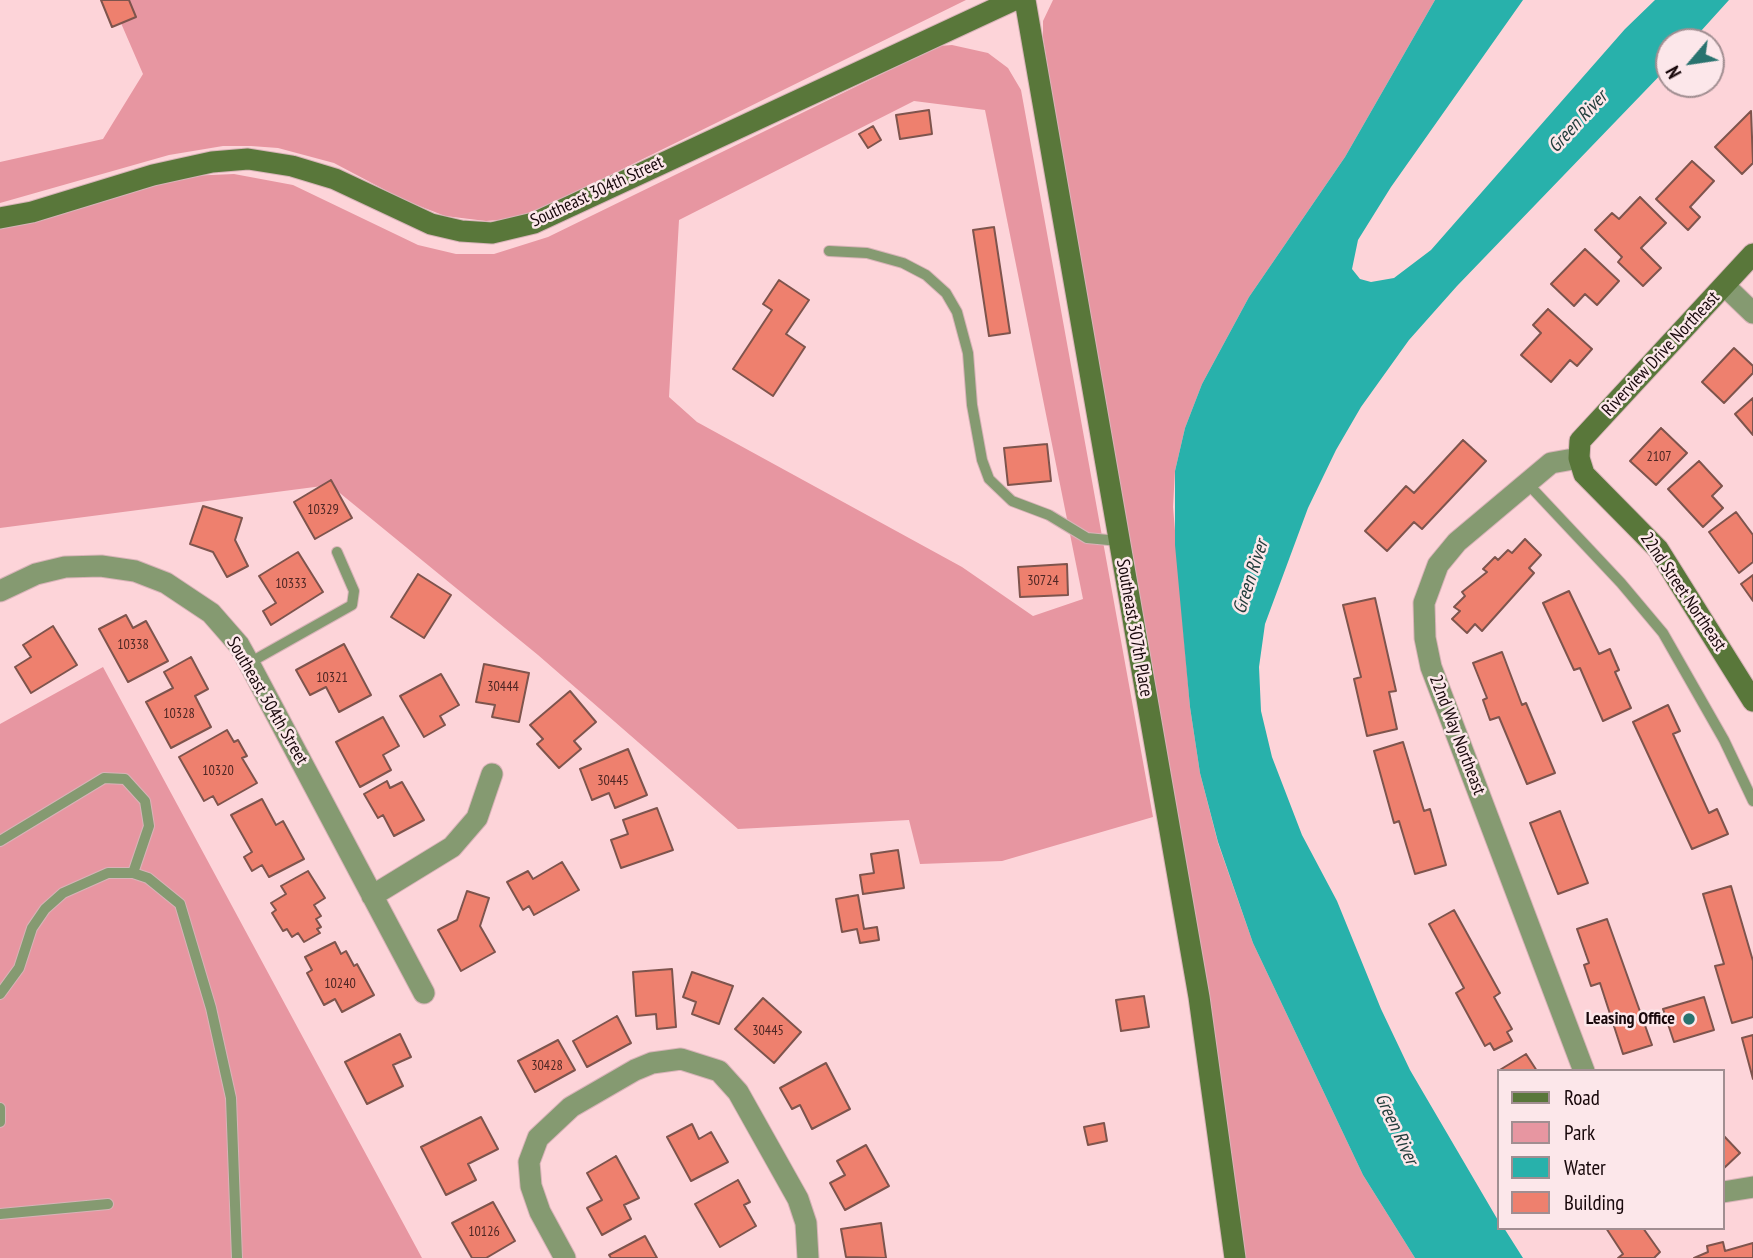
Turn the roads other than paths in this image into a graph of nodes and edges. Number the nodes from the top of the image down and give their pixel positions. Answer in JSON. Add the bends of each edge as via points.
{"nodes":[{"id":1,"x":1014,"y":0,"type":"edge"},
{"id":2,"x":1025,"y":0,"type":"edge"},
{"id":3,"x":0,"y":218,"type":"edge"},
{"id":4,"x":830,"y":251,"type":"dead end"},
{"id":5,"x":1753,"y":254,"type":"edge"},
{"id":6,"x":1725,"y":286,"type":"junction"},
{"id":7,"x":1753,"y":313,"type":"edge"},
{"id":8,"x":1579,"y":458,"type":"junction"},
{"id":9,"x":1528,"y":484,"type":"junction"},
{"id":10,"x":1119,"y":541,"type":"junction"},
{"id":11,"x":337,"y":552,"type":"dead end"},
{"id":12,"x":0,"y":591,"type":"edge"},
{"id":13,"x":249,"y":663,"type":"junction"},
{"id":14,"x":1753,"y":701,"type":"edge"},
{"id":15,"x":492,"y":774,"type":"dead end"},
{"id":16,"x":1753,"y":801,"type":"edge"},
{"id":17,"x":0,"y":841,"type":"edge"},
{"id":18,"x":134,"y":873,"type":"junction"},
{"id":19,"x":372,"y":896,"type":"junction"},
{"id":20,"x":0,"y":993,"type":"edge"},
{"id":21,"x":424,"y":993,"type":"dead end"},
{"id":22,"x":1583,"y":1069,"type":"edge"},
{"id":23,"x":0,"y":1108,"type":"edge"},
{"id":24,"x":0,"y":1122,"type":"edge"},
{"id":25,"x":1753,"y":1187,"type":"edge"},
{"id":26,"x":1725,"y":1192,"type":"edge"},
{"id":27,"x":108,"y":1204,"type":"dead end"},
{"id":28,"x":0,"y":1214,"type":"edge"},
{"id":29,"x":237,"y":1258,"type":"edge"},
{"id":30,"x":565,"y":1258,"type":"edge"},
{"id":31,"x":808,"y":1258,"type":"edge"},
{"id":32,"x":1235,"y":1258,"type":"edge"}],
"edges":[{"from":1,"to":3,"type":"street","name":"Southeast 304th Street","via":[[534,223],[492,233],[431,224],[335,179],[248,159],[153,175]]},
{"from":2,"to":10,"type":"street","name":"Southeast 307th Place"},
{"from":4,"to":10,"type":"lane","via":[[867,253],[903,263],[946,293],[962,328],[979,446],[989,479],[1012,501],[1049,515],[1087,538]]},
{"from":5,"to":6,"type":"street","name":"Riverview Drive Northeast"},
{"from":6,"to":7,"type":"street"},
{"from":6,"to":8,"type":"street","name":"Riverview Drive Northeast","via":[[1580,441]]},
{"from":8,"to":9,"type":"street","name":"22nd Way Northeast","via":[[1551,463]]},
{"from":8,"to":14,"type":"street","name":"22nd Street Northeast","via":[[1584,474],[1658,549]]},
{"from":9,"to":16,"type":"lane","via":[[1663,633]]},
{"from":9,"to":22,"type":"street","name":"22nd Way Northeast","via":[[1480,520],[1438,565],[1424,603],[1424,638]]},
{"from":10,"to":32,"type":"street","name":"Southeast 307th Place","via":[[1199,996]]},
{"from":11,"to":13,"type":"lane","via":[[354,591],[352,605]]},
{"from":12,"to":13,"type":"street","name":"Southeast 304th Street","via":[[65,567],[135,571],[166,583],[211,613]]},
{"from":13,"to":19,"type":"street","name":"Southeast 304th Street"},
{"from":15,"to":19,"type":"street","via":[[477,818],[453,847]]},
{"from":17,"to":18,"type":"lane","via":[[104,778],[125,779],[145,801],[149,826]]},
{"from":18,"to":20,"type":"lane","via":[[108,873],[63,894],[45,909],[32,928],[19,968]]},
{"from":18,"to":29,"type":"lane","via":[[148,878],[180,904],[211,1008],[231,1098]]},
{"from":19,"to":21,"type":"street","name":"Southeast 304th Street"},
{"from":23,"to":24,"type":"lane"},
{"from":25,"to":26,"type":"street"},
{"from":27,"to":28,"type":"lane"},
{"from":30,"to":31,"type":"street","via":[[540,1212],[529,1170],[538,1138],[570,1107],[635,1070],[668,1060],[706,1065],[727,1077],[799,1199]]}]}
